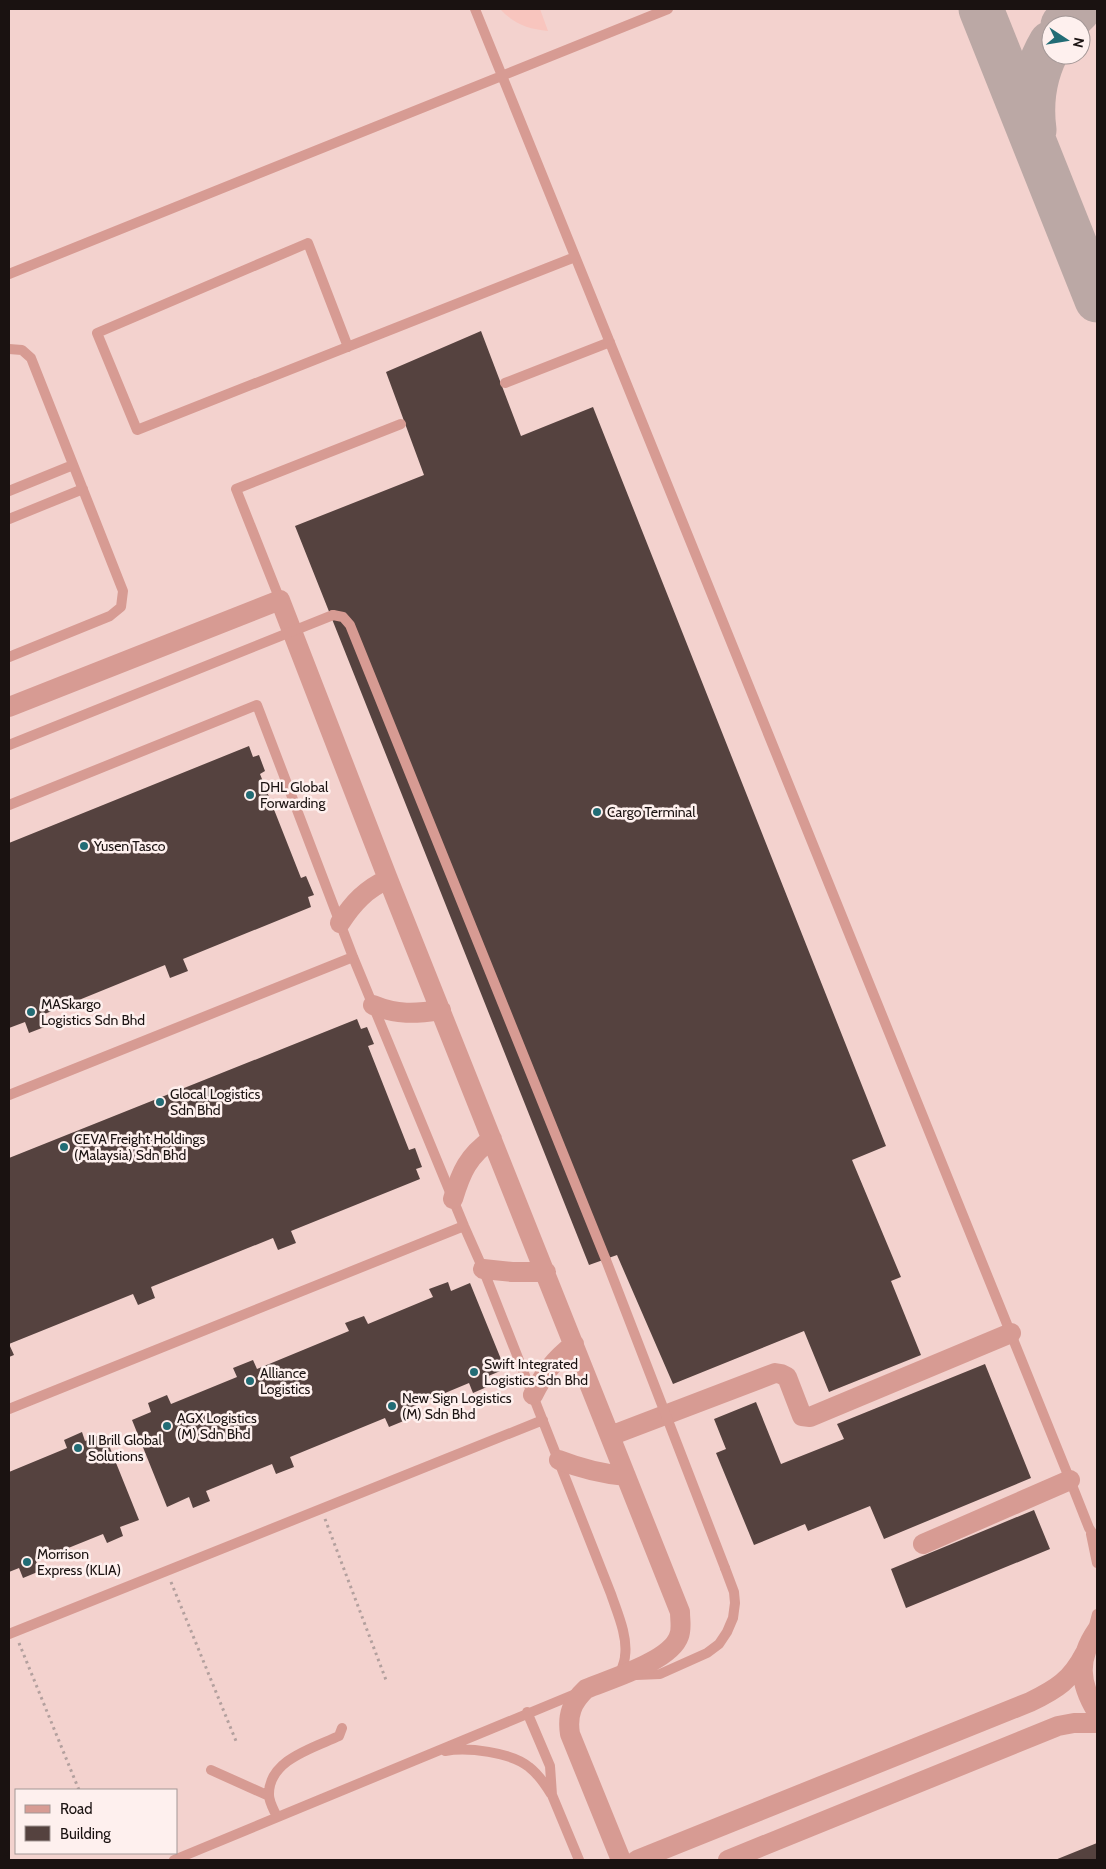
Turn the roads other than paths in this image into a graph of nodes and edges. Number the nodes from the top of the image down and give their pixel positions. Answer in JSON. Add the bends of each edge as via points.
{"nodes":[{"id":1,"x":475,"y":9,"type":"edge"},
{"id":2,"x":668,"y":9,"type":"edge"},
{"id":3,"x":502,"y":76,"type":"junction"},
{"id":4,"x":575,"y":257,"type":"junction"},
{"id":5,"x":9,"y":274,"type":"edge"},
{"id":6,"x":610,"y":342,"type":"junction"},
{"id":7,"x":348,"y":346,"type":"junction"},
{"id":8,"x":9,"y":349,"type":"edge"},
{"id":9,"x":505,"y":383,"type":"dead end"},
{"id":10,"x":402,"y":424,"type":"dead end"},
{"id":11,"x":73,"y":465,"type":"junction"},
{"id":12,"x":83,"y":489,"type":"junction"},
{"id":13,"x":9,"y":491,"type":"edge"},
{"id":14,"x":9,"y":519,"type":"edge"},
{"id":15,"x":280,"y":600,"type":"junction"},
{"id":16,"x":9,"y":657,"type":"edge"},
{"id":17,"x":9,"y":708,"type":"edge"},
{"id":18,"x":9,"y":745,"type":"edge"},
{"id":19,"x":9,"y":805,"type":"edge"},
{"id":20,"x":388,"y":879,"type":"junction"},
{"id":21,"x":340,"y":923,"type":"junction"},
{"id":22,"x":353,"y":957,"type":"junction"},
{"id":23,"x":373,"y":1005,"type":"junction"},
{"id":24,"x":441,"y":1010,"type":"junction"},
{"id":25,"x":9,"y":1096,"type":"edge"},
{"id":26,"x":492,"y":1139,"type":"junction"},
{"id":27,"x":453,"y":1199,"type":"junction"},
{"id":28,"x":464,"y":1226,"type":"junction"},
{"id":29,"x":483,"y":1269,"type":"junction"},
{"id":30,"x":546,"y":1272,"type":"junction"},
{"id":31,"x":1011,"y":1333,"type":"junction"},
{"id":32,"x":574,"y":1344,"type":"junction"},
{"id":33,"x":533,"y":1395,"type":"junction"},
{"id":34,"x":9,"y":1409,"type":"edge"},
{"id":35,"x":543,"y":1420,"type":"junction"},
{"id":36,"x":610,"y":1436,"type":"junction"},
{"id":37,"x":559,"y":1460,"type":"junction"},
{"id":38,"x":626,"y":1476,"type":"junction"},
{"id":39,"x":1070,"y":1480,"type":"junction"},
{"id":40,"x":1090,"y":1528,"type":"junction"},
{"id":41,"x":1097,"y":1540,"type":"edge"},
{"id":42,"x":923,"y":1544,"type":"dead end"},
{"id":43,"x":1097,"y":1563,"type":"edge"},
{"id":44,"x":1097,"y":1614,"type":"edge"},
{"id":45,"x":12,"y":1633,"type":"edge"},
{"id":46,"x":1091,"y":1641,"type":"edge"},
{"id":47,"x":620,"y":1675,"type":"junction"},
{"id":48,"x":586,"y":1689,"type":"junction"},
{"id":49,"x":528,"y":1712,"type":"junction"},
{"id":50,"x":1097,"y":1712,"type":"edge"},
{"id":51,"x":1097,"y":1723,"type":"edge"},
{"id":52,"x":342,"y":1728,"type":"dead end"},
{"id":53,"x":429,"y":1754,"type":"junction"},
{"id":54,"x":211,"y":1770,"type":"dead end"},
{"id":55,"x":552,"y":1795,"type":"junction"},
{"id":56,"x":269,"y":1796,"type":"junction"},
{"id":57,"x":277,"y":1817,"type":"junction"},
{"id":58,"x":645,"y":1857,"type":"edge"},
{"id":59,"x":174,"y":1860,"type":"edge"},
{"id":60,"x":579,"y":1860,"type":"edge"},
{"id":61,"x":621,"y":1860,"type":"edge"},
{"id":62,"x":728,"y":1860,"type":"edge"}],
"edges":[{"from":1,"to":3,"type":"lane"},
{"from":2,"to":3,"type":"lane"},
{"from":3,"to":4,"type":"lane"},
{"from":3,"to":5,"type":"lane"},
{"from":4,"to":6,"type":"lane"},
{"from":4,"to":7,"type":"lane"},
{"from":6,"to":9,"type":"lane"},
{"from":6,"to":31,"type":"lane"},
{"from":7,"to":7,"type":"lane","via":[[137,430],[97,333],[308,243]]},
{"from":8,"to":11,"type":"lane","via":[[22,350],[31,358]]},
{"from":10,"to":15,"type":"lane","via":[[236,489]]},
{"from":11,"to":12,"type":"lane"},
{"from":11,"to":13,"type":"lane"},
{"from":12,"to":14,"type":"lane"},
{"from":12,"to":16,"type":"lane","via":[[123,591],[121,607],[110,616]]},
{"from":15,"to":17,"type":"street"},
{"from":15,"to":20,"type":"street"},
{"from":18,"to":47,"type":"lane","bridge":true,"via":[[333,616],[343,617],[350,625],[606,1260],[734,1592],[733,1618],[727,1632],[707,1653],[660,1674]]},
{"from":19,"to":21,"type":"lane","via":[[257,705]]},
{"from":20,"to":21,"type":"street","via":[[360,897]]},
{"from":20,"to":24,"type":"street"},
{"from":21,"to":22,"type":"lane"},
{"from":22,"to":23,"type":"lane"},
{"from":22,"to":25,"type":"lane"},
{"from":23,"to":24,"type":"street","via":[[390,1012],[409,1014]]},
{"from":23,"to":27,"type":"lane"},
{"from":24,"to":26,"type":"street"},
{"from":26,"to":27,"type":"street","via":[[467,1162]]},
{"from":26,"to":30,"type":"street"},
{"from":27,"to":28,"type":"lane"},
{"from":28,"to":29,"type":"lane"},
{"from":28,"to":34,"type":"lane"},
{"from":29,"to":30,"type":"street"},
{"from":29,"to":33,"type":"lane"},
{"from":30,"to":32,"type":"street"},
{"from":31,"to":36,"type":"street","via":[[810,1417],[802,1416],[787,1377],[775,1373]]},
{"from":31,"to":39,"type":"lane"},
{"from":32,"to":33,"type":"street","via":[[544,1374]]},
{"from":32,"to":36,"type":"street"},
{"from":33,"to":35,"type":"lane"},
{"from":35,"to":37,"type":"lane"},
{"from":35,"to":45,"type":"lane"},
{"from":36,"to":38,"type":"street"},
{"from":37,"to":38,"type":"street","via":[[584,1470]]},
{"from":37,"to":47,"type":"lane","via":[[621,1625],[626,1657]]},
{"from":38,"to":47,"type":"street","via":[[680,1612],[679,1636],[674,1645],[652,1662]]},
{"from":39,"to":40,"type":"lane"},
{"from":39,"to":42,"type":"street"},
{"from":40,"to":41,"type":"lane"},
{"from":40,"to":43,"type":"lane"},
{"from":44,"to":46,"type":"lane"},
{"from":46,"to":50,"type":"street","via":[[1082,1674],[1087,1696]]},
{"from":46,"to":58,"type":"street","via":[[1076,1669],[1064,1683],[1030,1702]]},
{"from":47,"to":48,"type":"street"},
{"from":48,"to":49,"type":"lane"},
{"from":48,"to":61,"type":"street","via":[[571,1709],[570,1734]]},
{"from":49,"to":53,"type":"lane"},
{"from":49,"to":55,"type":"lane","via":[[550,1766]]},
{"from":51,"to":62,"type":"street","via":[[1058,1726]]},
{"from":52,"to":56,"type":"lane","via":[[339,1736],[284,1762],[271,1781]]},
{"from":53,"to":55,"type":"lane","via":[[462,1749],[511,1758],[528,1766]]},
{"from":53,"to":57,"type":"lane"},
{"from":54,"to":56,"type":"lane"},
{"from":55,"to":60,"type":"lane"},
{"from":56,"to":57,"type":"lane"},
{"from":57,"to":59,"type":"lane"}]}
